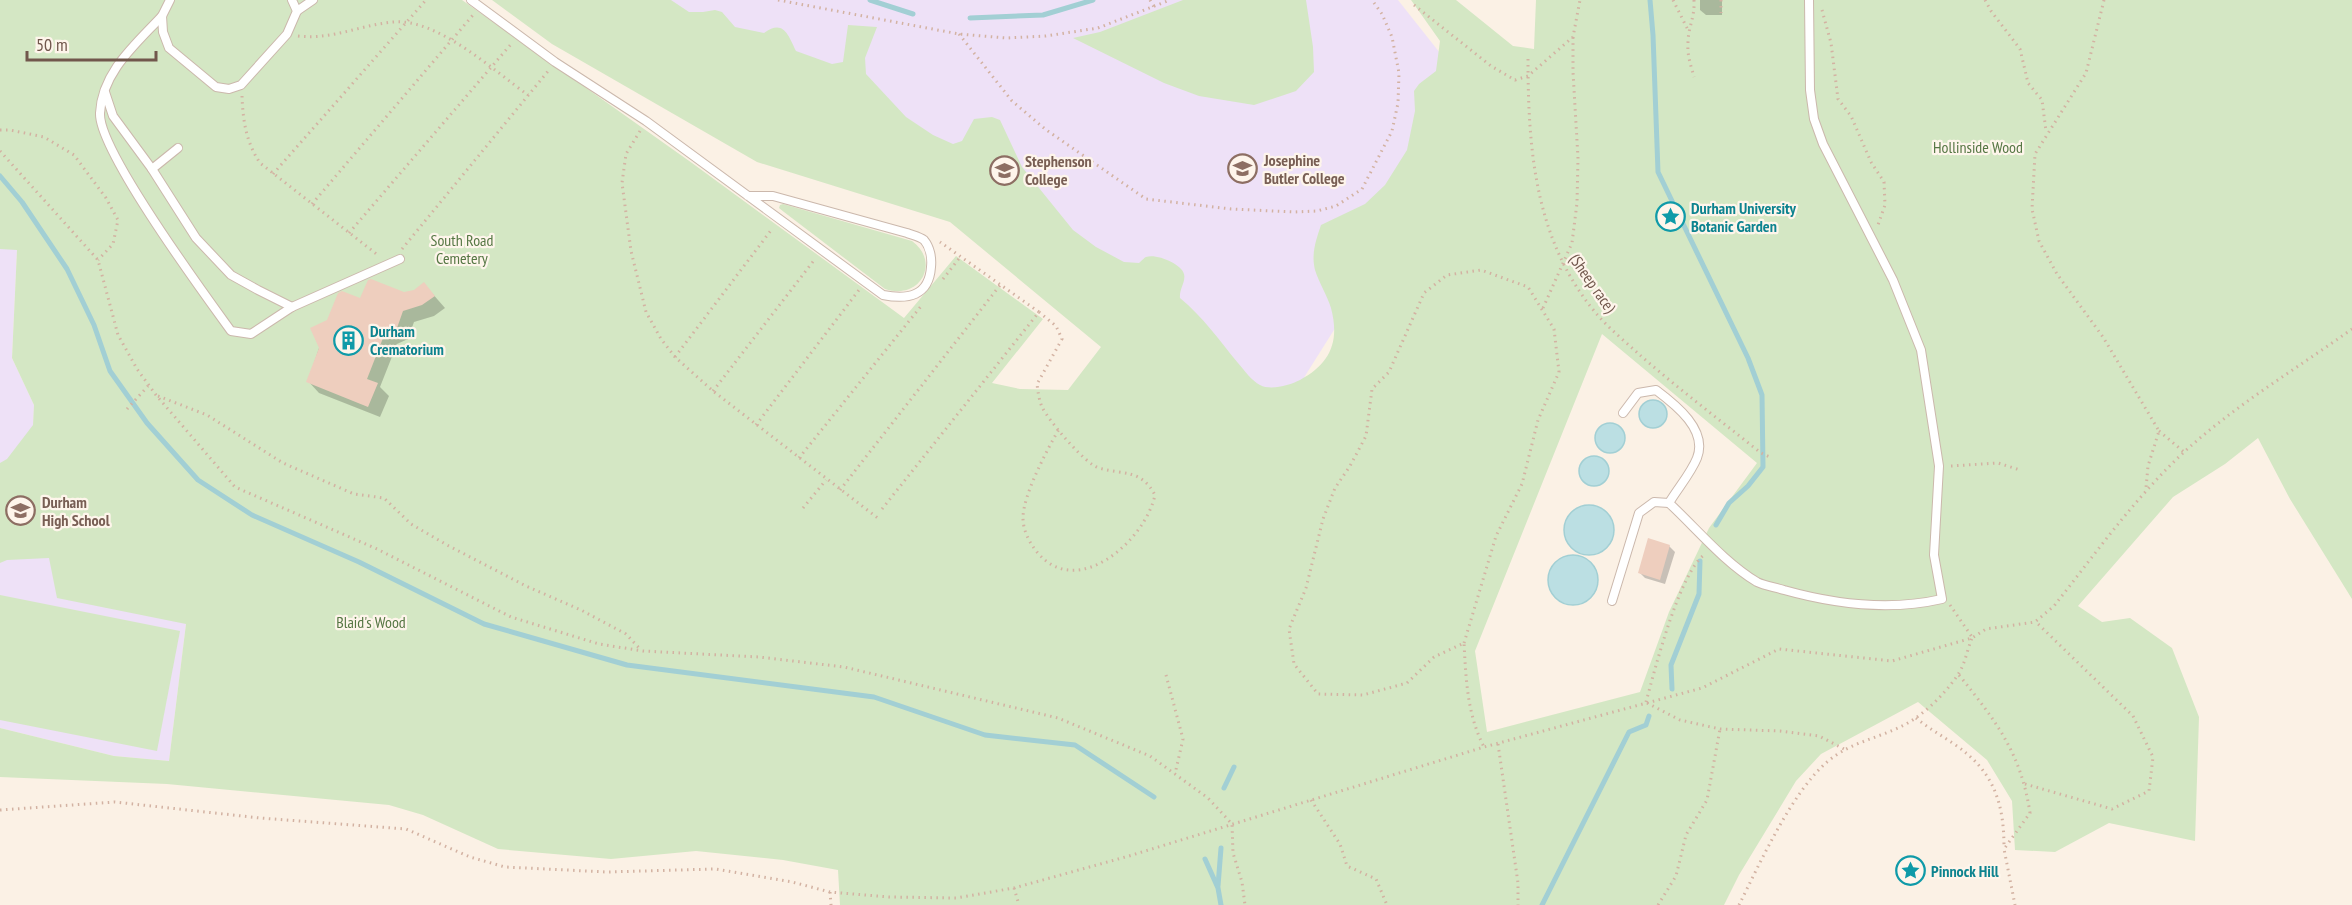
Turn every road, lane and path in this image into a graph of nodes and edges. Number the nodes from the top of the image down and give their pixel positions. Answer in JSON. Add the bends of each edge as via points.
{"nodes":[{"id":1,"x":170,"y":0,"type":"edge"},
{"id":2,"x":292,"y":0,"type":"edge"},
{"id":3,"x":313,"y":0,"type":"edge"},
{"id":4,"x":426,"y":0,"type":"edge"},
{"id":5,"x":471,"y":0,"type":"edge"},
{"id":6,"x":777,"y":0,"type":"edge"},
{"id":7,"x":1150,"y":0,"type":"edge"},
{"id":8,"x":1170,"y":0,"type":"edge"},
{"id":9,"x":1372,"y":0,"type":"edge"},
{"id":10,"x":1580,"y":0,"type":"edge"},
{"id":11,"x":1672,"y":0,"type":"edge"},
{"id":12,"x":1694,"y":0,"type":"edge"},
{"id":13,"x":1721,"y":0,"type":"edge"},
{"id":14,"x":1809,"y":0,"type":"edge"},
{"id":15,"x":1985,"y":0,"type":"edge"},
{"id":16,"x":2104,"y":0,"type":"edge"},
{"id":17,"x":1414,"y":5,"type":"dead end"},
{"id":18,"x":1816,"y":5,"type":"dead end"},
{"id":19,"x":480,"y":7,"type":"junction"},
{"id":20,"x":1154,"y":7,"type":"junction"},
{"id":21,"x":297,"y":11,"type":"junction"},
{"id":22,"x":1721,"y":13,"type":"dead end"},
{"id":23,"x":162,"y":16,"type":"junction"},
{"id":24,"x":406,"y":22,"type":"junction"},
{"id":25,"x":1689,"y":32,"type":"junction"},
{"id":26,"x":287,"y":34,"type":"junction"},
{"id":27,"x":959,"y":34,"type":"junction"},
{"id":28,"x":519,"y":35,"type":"junction"},
{"id":29,"x":1573,"y":37,"type":"junction"},
{"id":30,"x":452,"y":40,"type":"junction"},
{"id":31,"x":1528,"y":58,"type":"dead end"},
{"id":32,"x":555,"y":62,"type":"junction"},
{"id":33,"x":491,"y":68,"type":"junction"},
{"id":34,"x":1528,"y":76,"type":"junction"},
{"id":35,"x":1694,"y":77,"type":"dead end"},
{"id":36,"x":240,"y":85,"type":"junction"},
{"id":37,"x":104,"y":91,"type":"junction"},
{"id":38,"x":528,"y":95,"type":"junction"},
{"id":39,"x":646,"y":121,"type":"junction"},
{"id":40,"x":0,"y":130,"type":"edge"},
{"id":41,"x":2047,"y":132,"type":"junction"},
{"id":42,"x":178,"y":148,"type":"dead end"},
{"id":43,"x":0,"y":151,"type":"edge"},
{"id":44,"x":152,"y":169,"type":"junction"},
{"id":45,"x":273,"y":174,"type":"junction"},
{"id":46,"x":748,"y":196,"type":"junction"},
{"id":47,"x":312,"y":204,"type":"junction"},
{"id":48,"x":780,"y":219,"type":"junction"},
{"id":49,"x":349,"y":233,"type":"junction"},
{"id":50,"x":1872,"y":237,"type":"junction"},
{"id":51,"x":923,"y":239,"type":"junction"},
{"id":52,"x":822,"y":250,"type":"junction"},
{"id":53,"x":961,"y":255,"type":"junction"},
{"id":54,"x":400,"y":259,"type":"dead end"},
{"id":55,"x":98,"y":260,"type":"junction"},
{"id":56,"x":390,"y":264,"type":"junction"},
{"id":57,"x":1563,"y":265,"type":"junction"},
{"id":58,"x":866,"y":282,"type":"junction"},
{"id":59,"x":939,"y":283,"type":"dead end"},
{"id":60,"x":1001,"y":284,"type":"junction"},
{"id":61,"x":924,"y":301,"type":"dead end"},
{"id":62,"x":292,"y":307,"type":"junction"},
{"id":63,"x":1542,"y":308,"type":"junction"},
{"id":64,"x":1039,"y":312,"type":"junction"},
{"id":65,"x":2352,"y":328,"type":"edge"},
{"id":66,"x":675,"y":357,"type":"junction"},
{"id":67,"x":148,"y":386,"type":"junction"},
{"id":68,"x":713,"y":391,"type":"junction"},
{"id":69,"x":156,"y":395,"type":"junction"},
{"id":70,"x":127,"y":409,"type":"dead end"},
{"id":71,"x":1623,"y":413,"type":"dead end"},
{"id":72,"x":756,"y":425,"type":"junction"},
{"id":73,"x":1059,"y":429,"type":"junction"},
{"id":74,"x":2158,"y":431,"type":"junction"},
{"id":75,"x":2184,"y":452,"type":"junction"},
{"id":76,"x":1770,"y":457,"type":"dead end"},
{"id":77,"x":799,"y":458,"type":"junction"},
{"id":78,"x":1940,"y":466,"type":"junction"},
{"id":79,"x":2020,"y":470,"type":"dead end"},
{"id":80,"x":826,"y":480,"type":"junction"},
{"id":81,"x":840,"y":490,"type":"junction"},
{"id":82,"x":2146,"y":490,"type":"junction"},
{"id":83,"x":1669,"y":502,"type":"junction"},
{"id":84,"x":803,"y":508,"type":"dead end"},
{"id":85,"x":882,"y":509,"type":"dead end"},
{"id":86,"x":879,"y":519,"type":"dead end"},
{"id":87,"x":1718,"y":551,"type":"junction"},
{"id":88,"x":1612,"y":601,"type":"dead end"},
{"id":89,"x":1949,"y":604,"type":"dead end"},
{"id":90,"x":2035,"y":622,"type":"junction"},
{"id":91,"x":1972,"y":638,"type":"junction"},
{"id":92,"x":1464,"y":643,"type":"junction"},
{"id":93,"x":643,"y":651,"type":"junction"},
{"id":94,"x":1166,"y":675,"type":"dead end"},
{"id":95,"x":1958,"y":675,"type":"junction"},
{"id":96,"x":1646,"y":702,"type":"junction"},
{"id":97,"x":1916,"y":718,"type":"junction"},
{"id":98,"x":1720,"y":729,"type":"junction"},
{"id":99,"x":1498,"y":744,"type":"junction"},
{"id":100,"x":1484,"y":747,"type":"junction"},
{"id":101,"x":1844,"y":749,"type":"junction"},
{"id":102,"x":1175,"y":774,"type":"junction"},
{"id":103,"x":2025,"y":784,"type":"junction"},
{"id":104,"x":1311,"y":800,"type":"junction"},
{"id":105,"x":0,"y":810,"type":"edge"},
{"id":106,"x":1232,"y":824,"type":"junction"},
{"id":107,"x":2004,"y":849,"type":"junction"},
{"id":108,"x":1014,"y":888,"type":"junction"},
{"id":109,"x":830,"y":892,"type":"junction"},
{"id":110,"x":831,"y":905,"type":"edge"},
{"id":111,"x":1019,"y":905,"type":"edge"},
{"id":112,"x":1245,"y":905,"type":"edge"},
{"id":113,"x":1387,"y":905,"type":"edge"},
{"id":114,"x":1518,"y":905,"type":"edge"},
{"id":115,"x":1658,"y":905,"type":"edge"},
{"id":116,"x":1739,"y":905,"type":"edge"},
{"id":117,"x":2015,"y":905,"type":"edge"}],
"edges":[{"from":1,"to":23,"type":"lane"},
{"from":2,"to":21,"type":"lane"},
{"from":3,"to":21,"type":"lane"},
{"from":4,"to":24,"type":"path"},
{"from":5,"to":19,"type":"lane"},
{"from":6,"to":27,"type":"path"},
{"from":7,"to":20,"type":"path"},
{"from":8,"to":20,"type":"path"},
{"from":9,"to":27,"type":"path","via":[[1392,37],[1399,73],[1392,131],[1362,189],[1336,206],[1317,211],[1231,209],[1146,199],[1045,129],[1012,101]]},
{"from":10,"to":29,"type":"path"},
{"from":11,"to":25,"type":"path"},
{"from":12,"to":25,"type":"path"},
{"from":13,"to":22,"type":"path"},
{"from":14,"to":50,"type":"lane","via":[[1814,119]]},
{"from":15,"to":41,"type":"path","via":[[2020,49],[2028,83],[2042,100]]},
{"from":16,"to":41,"type":"path","via":[[2086,73]]},
{"from":17,"to":34,"type":"path","via":[[1491,66],[1515,80]]},
{"from":18,"to":50,"type":"path","via":[[1823,11],[1831,43],[1839,99],[1884,182],[1886,205]]},
{"from":19,"to":28,"type":"lane"},
{"from":19,"to":30,"type":"path"},
{"from":20,"to":27,"type":"path","via":[[1098,28],[1046,36]]},
{"from":21,"to":26,"type":"lane"},
{"from":23,"to":36,"type":"lane","via":[[170,48],[216,87],[229,89]]},
{"from":23,"to":37,"type":"lane","via":[[116,66]]},
{"from":24,"to":26,"type":"path","via":[[334,36]]},
{"from":24,"to":30,"type":"path","via":[[421,24]]},
{"from":24,"to":45,"type":"path"},
{"from":25,"to":35,"type":"path","via":[[1687,46]]},
{"from":26,"to":36,"type":"lane"},
{"from":28,"to":32,"type":"lane"},
{"from":28,"to":33,"type":"path"},
{"from":29,"to":34,"type":"path"},
{"from":29,"to":57,"type":"path","via":[[1577,203],[1572,243]]},
{"from":30,"to":33,"type":"path"},
{"from":30,"to":47,"type":"path"},
{"from":31,"to":34,"type":"path","name":"(Sheep race)"},
{"from":32,"to":38,"type":"path"},
{"from":32,"to":39,"type":"lane"},
{"from":33,"to":38,"type":"path"},
{"from":33,"to":49,"type":"path"},
{"from":34,"to":57,"type":"path","name":"(Sheep race)","via":[[1534,172]]},
{"from":36,"to":45,"type":"path","via":[[248,142],[260,163]]},
{"from":37,"to":44,"type":"lane","via":[[113,116]]},
{"from":37,"to":62,"type":"lane","via":[[99,115],[105,137],[124,174],[231,331],[251,334]]},
{"from":38,"to":56,"type":"path"},
{"from":39,"to":46,"type":"lane"},
{"from":39,"to":66,"type":"path","via":[[626,154],[622,183],[631,251],[646,312]]},
{"from":40,"to":55,"type":"path","via":[[45,137],[74,155],[118,220],[113,244]]},
{"from":41,"to":74,"type":"path","via":[[2035,154],[2032,209],[2039,241],[2057,274],[2103,337]]},
{"from":42,"to":44,"type":"lane"},
{"from":43,"to":55,"type":"path"},
{"from":44,"to":62,"type":"lane","via":[[196,238],[231,275]]},
{"from":45,"to":47,"type":"path"},
{"from":46,"to":48,"type":"lane"},
{"from":46,"to":51,"type":"lane","via":[[773,196]]},
{"from":47,"to":49,"type":"path"},
{"from":48,"to":52,"type":"lane"},
{"from":48,"to":66,"type":"path"},
{"from":49,"to":56,"type":"path"},
{"from":50,"to":78,"type":"lane","via":[[1921,350]]},
{"from":51,"to":53,"type":"path","via":[[934,238]]},
{"from":51,"to":58,"type":"lane","via":[[932,262],[924,289],[900,298],[883,295]]},
{"from":52,"to":58,"type":"lane"},
{"from":52,"to":68,"type":"path"},
{"from":53,"to":59,"type":"path"},
{"from":53,"to":60,"type":"path"},
{"from":54,"to":56,"type":"lane"},
{"from":55,"to":67,"type":"path","via":[[118,335]]},
{"from":56,"to":62,"type":"lane"},
{"from":57,"to":63,"type":"path"},
{"from":57,"to":76,"type":"path","name":"(Sheep race)","via":[[1613,331],[1682,391]]},
{"from":58,"to":72,"type":"path"},
{"from":60,"to":64,"type":"path"},
{"from":60,"to":81,"type":"path"},
{"from":61,"to":77,"type":"path"},
{"from":63,"to":92,"type":"path","via":[[1554,329],[1559,372],[1538,420],[1522,484],[1496,536]]},
{"from":63,"to":92,"type":"path","via":[[1528,287],[1481,270],[1447,276],[1424,293],[1389,372],[1372,389],[1366,436],[1335,488],[1306,588],[1289,629],[1294,664],[1318,694],[1363,695],[1407,682],[1434,657]]},
{"from":64,"to":73,"type":"path","via":[[1056,326],[1062,339],[1037,384],[1042,407]]},
{"from":64,"to":85,"type":"path"},
{"from":65,"to":75,"type":"path"},
{"from":66,"to":68,"type":"path"},
{"from":67,"to":69,"type":"path"},
{"from":67,"to":70,"type":"path"},
{"from":68,"to":72,"type":"path"},
{"from":69,"to":93,"type":"path","via":[[207,415],[283,463],[354,494],[384,498],[411,524],[486,566],[626,634]]},
{"from":69,"to":93,"type":"path","via":[[235,487],[377,549],[511,617],[599,644]]},
{"from":71,"to":83,"type":"lane","via":[[1638,393],[1656,390],[1675,405],[1698,433],[1697,459]]},
{"from":72,"to":77,"type":"path"},
{"from":73,"to":73,"type":"path","via":[[1091,464],[1138,476],[1155,495],[1136,534],[1106,561],[1089,570],[1071,571],[1042,558],[1026,532],[1023,517],[1028,496]]},
{"from":74,"to":75,"type":"path"},
{"from":74,"to":82,"type":"path"},
{"from":75,"to":82,"type":"path"},
{"from":77,"to":80,"type":"path"},
{"from":78,"to":79,"type":"path","via":[[1998,463]]},
{"from":78,"to":87,"type":"lane","via":[[1934,555],[1942,599],[1877,605],[1820,600],[1759,583]]},
{"from":80,"to":81,"type":"path"},
{"from":80,"to":84,"type":"path"},
{"from":81,"to":86,"type":"path"},
{"from":82,"to":90,"type":"path","via":[[2054,606]]},
{"from":83,"to":87,"type":"lane"},
{"from":83,"to":88,"type":"lane","via":[[1654,502],[1640,513]]},
{"from":87,"to":96,"type":"path","via":[[1697,560],[1676,604]]},
{"from":89,"to":91,"type":"path"},
{"from":90,"to":91,"type":"path","via":[[1986,629]]},
{"from":90,"to":103,"type":"path","via":[[2133,716],[2153,757],[2149,791],[2112,809]]},
{"from":91,"to":95,"type":"path"},
{"from":91,"to":96,"type":"path","via":[[1892,661],[1779,649],[1702,688]]},
{"from":92,"to":100,"type":"path","via":[[1468,702],[1474,728]]},
{"from":93,"to":102,"type":"path","via":[[759,657],[844,667],[1058,718],[1150,756]]},
{"from":94,"to":102,"type":"path","via":[[1183,739]]},
{"from":95,"to":97,"type":"path"},
{"from":95,"to":103,"type":"path","via":[[1992,717],[2014,754]]},
{"from":96,"to":98,"type":"path","via":[[1680,720]]},
{"from":96,"to":99,"type":"path"},
{"from":97,"to":101,"type":"path"},
{"from":97,"to":107,"type":"path","via":[[1956,745],[1981,768],[1997,791],[2004,821]]},
{"from":98,"to":101,"type":"path","via":[[1798,732],[1819,736]]},
{"from":98,"to":115,"type":"path","via":[[1707,800],[1686,835],[1676,876]]},
{"from":99,"to":100,"type":"path"},
{"from":99,"to":114,"type":"path"},
{"from":100,"to":104,"type":"path"},
{"from":101,"to":116,"type":"path","via":[[1808,782]]},
{"from":102,"to":106,"type":"path","via":[[1208,798]]},
{"from":103,"to":107,"type":"path","via":[[2030,813]]},
{"from":104,"to":106,"type":"path"},
{"from":104,"to":113,"type":"path","via":[[1340,844],[1347,866],[1376,879]]},
{"from":105,"to":109,"type":"path","via":[[115,802],[406,829],[470,857],[505,867],[607,872],[716,870]]},
{"from":106,"to":108,"type":"path"},
{"from":106,"to":112,"type":"path","via":[[1233,853]]},
{"from":107,"to":117,"type":"path"},
{"from":108,"to":109,"type":"path","via":[[924,899]]},
{"from":108,"to":111,"type":"path"},
{"from":109,"to":110,"type":"path"}]}
